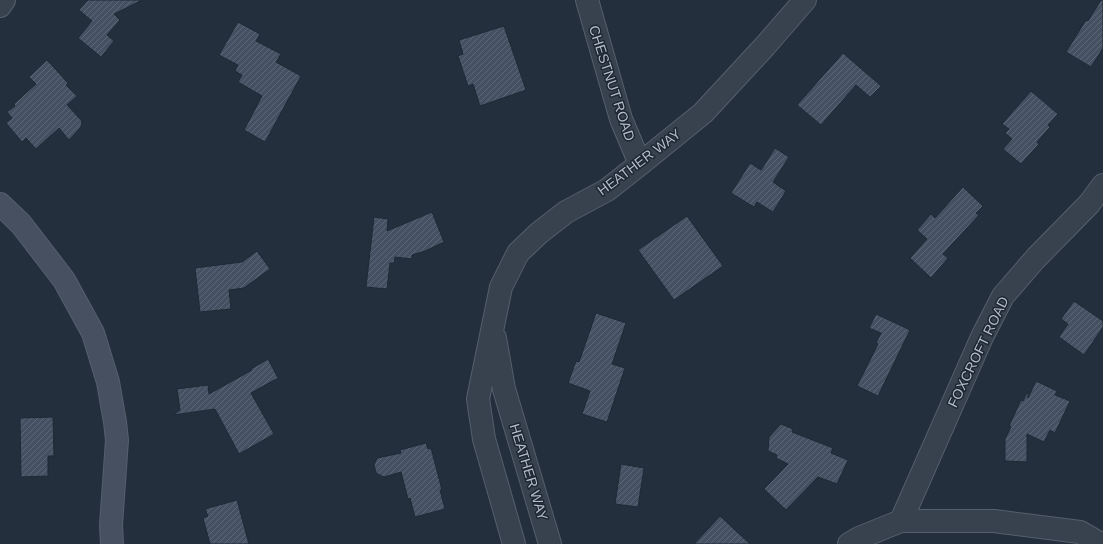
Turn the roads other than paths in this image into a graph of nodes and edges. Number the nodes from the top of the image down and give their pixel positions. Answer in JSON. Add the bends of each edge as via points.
{"nodes":[{"id":1,"x":4,"y":0,"type":"edge"},
{"id":2,"x":587,"y":0,"type":"edge"},
{"id":3,"x":805,"y":0,"type":"edge"},
{"id":4,"x":0,"y":6,"type":"edge"},
{"id":5,"x":640,"y":164,"type":"junction"},
{"id":6,"x":1103,"y":185,"type":"edge"},
{"id":7,"x":0,"y":204,"type":"edge"},
{"id":8,"x":493,"y":329,"type":"junction"},
{"id":9,"x":902,"y":521,"type":"junction"},
{"id":10,"x":112,"y":544,"type":"edge"},
{"id":11,"x":514,"y":544,"type":"edge"},
{"id":12,"x":550,"y":544,"type":"edge"},
{"id":13,"x":849,"y":544,"type":"edge"},
{"id":14,"x":1101,"y":544,"type":"edge"}],
"edges":[{"from":1,"to":4,"type":"street"},
{"from":2,"to":5,"type":"street","name":"CHESTNUT ROAD","via":[[621,119]]},
{"from":3,"to":5,"type":"street","name":"HEATHER WAY","via":[[703,113]]},
{"from":5,"to":8,"type":"street","name":"HEATHER WAY","via":[[607,190],[566,212],[518,253],[501,287]]},
{"from":6,"to":9,"type":"street","name":"FOXCROFT ROAD","via":[[1089,204],[1003,296],[982,337]]},
{"from":7,"to":10,"type":"street","via":[[21,224],[64,280],[93,333],[108,382],[116,422]]},
{"from":8,"to":11,"type":"street","name":"HEATHER WAY","via":[[478,399],[484,439]]},
{"from":8,"to":12,"type":"street","name":"HEATHER WAY","via":[[504,389]]},
{"from":9,"to":13,"type":"street"},
{"from":9,"to":14,"type":"street","via":[[994,521],[1080,532]]}]}
